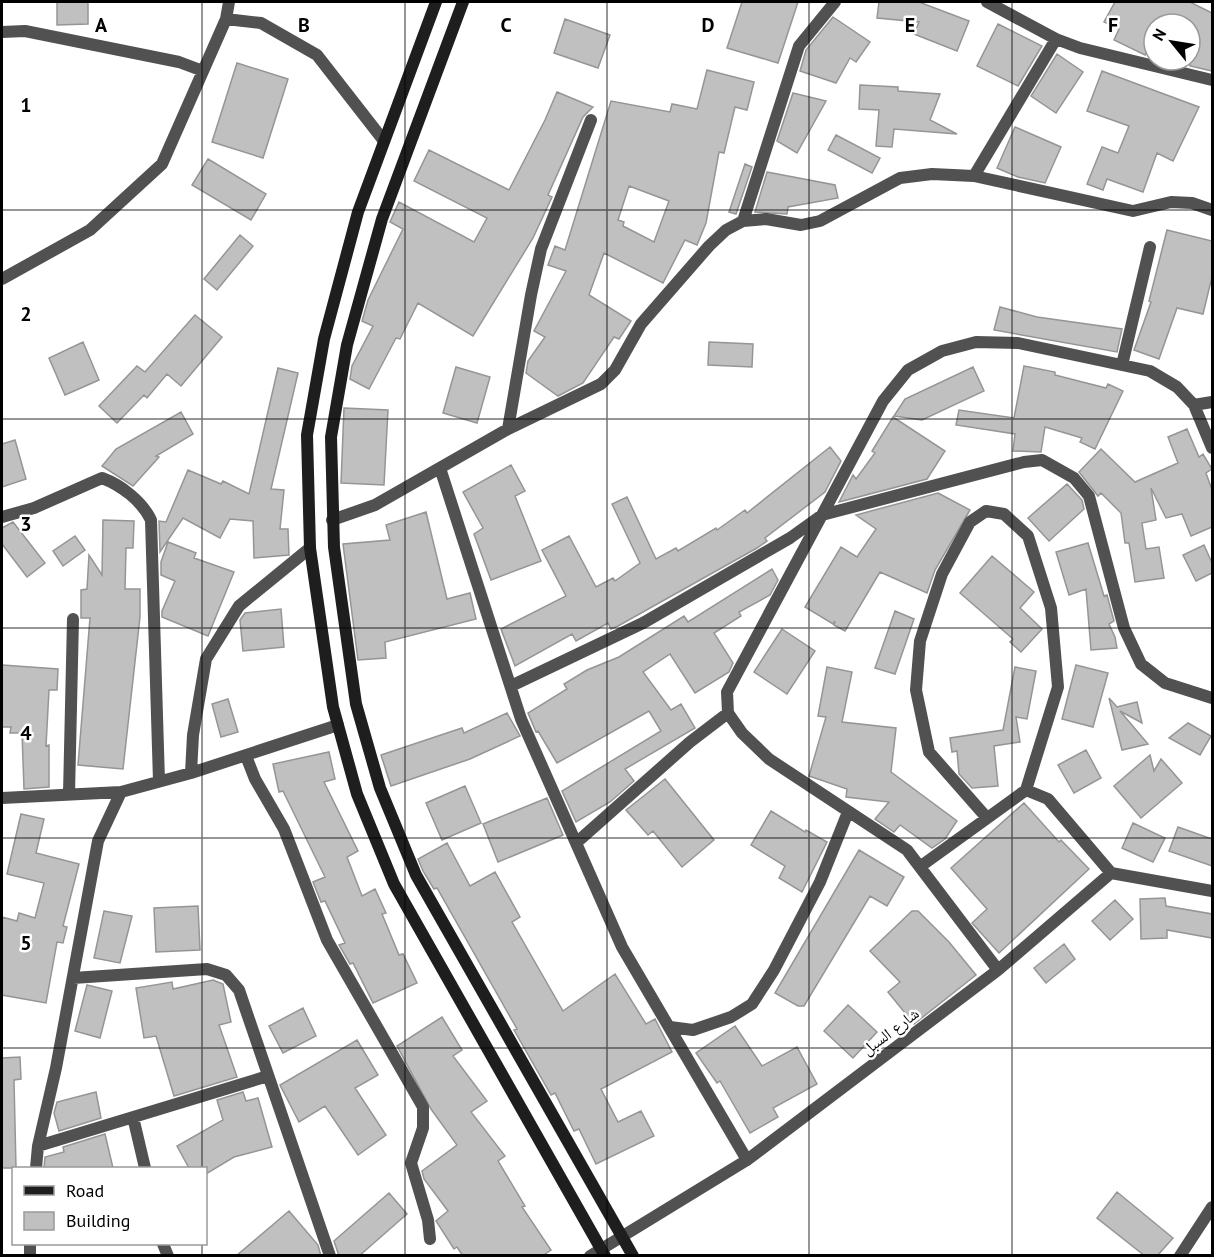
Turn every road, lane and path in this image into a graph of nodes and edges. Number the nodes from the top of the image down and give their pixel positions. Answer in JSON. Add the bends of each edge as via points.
{"nodes":[{"id":1,"x":229,"y":2,"type":"edge"},
{"id":2,"x":436,"y":2,"type":"edge"},
{"id":3,"x":463,"y":2,"type":"edge"},
{"id":4,"x":835,"y":2,"type":"edge"},
{"id":5,"x":987,"y":2,"type":"edge"},
{"id":6,"x":226,"y":20,"type":"junction"},
{"id":7,"x":2,"y":32,"type":"edge"},
{"id":8,"x":1056,"y":39,"type":"junction"},
{"id":9,"x":203,"y":71,"type":"junction"},
{"id":10,"x":1212,"y":80,"type":"edge"},
{"id":11,"x":591,"y":120,"type":"dead end"},
{"id":12,"x":384,"y":141,"type":"junction"},
{"id":13,"x":974,"y":177,"type":"junction"},
{"id":14,"x":1212,"y":210,"type":"edge"},
{"id":15,"x":743,"y":221,"type":"junction"},
{"id":16,"x":1150,"y":247,"type":"dead end"},
{"id":17,"x":2,"y":279,"type":"edge"},
{"id":18,"x":1122,"y":365,"type":"junction"},
{"id":19,"x":1212,"y":402,"type":"edge"},
{"id":20,"x":1194,"y":405,"type":"junction"},
{"id":21,"x":508,"y":429,"type":"junction"},
{"id":22,"x":1212,"y":448,"type":"edge"},
{"id":23,"x":440,"y":468,"type":"junction"},
{"id":24,"x":822,"y":515,"type":"junction"},
{"id":25,"x":2,"y":517,"type":"edge"},
{"id":26,"x":332,"y":520,"type":"junction"},
{"id":27,"x":310,"y":548,"type":"junction"},
{"id":28,"x":73,"y":620,"type":"dead end"},
{"id":29,"x":511,"y":686,"type":"junction"},
{"id":30,"x":1212,"y":698,"type":"edge"},
{"id":31,"x":728,"y":713,"type":"junction"},
{"id":32,"x":338,"y":725,"type":"junction"},
{"id":33,"x":246,"y":756,"type":"junction"},
{"id":34,"x":191,"y":772,"type":"junction"},
{"id":35,"x":159,"y":782,"type":"junction"},
{"id":36,"x":1026,"y":790,"type":"junction"},
{"id":37,"x":122,"y":792,"type":"junction"},
{"id":38,"x":69,"y":794,"type":"junction"},
{"id":39,"x":2,"y":798,"type":"edge"},
{"id":40,"x":848,"y":812,"type":"junction"},
{"id":41,"x":987,"y":818,"type":"junction"},
{"id":42,"x":576,"y":843,"type":"junction"},
{"id":43,"x":921,"y":866,"type":"junction"},
{"id":44,"x":1111,"y":873,"type":"junction"},
{"id":45,"x":1212,"y":891,"type":"edge"},
{"id":46,"x":998,"y":970,"type":"junction"},
{"id":47,"x":73,"y":978,"type":"junction"},
{"id":48,"x":670,"y":1027,"type":"junction"},
{"id":49,"x":268,"y":1076,"type":"junction"},
{"id":50,"x":133,"y":1117,"type":"junction"},
{"id":51,"x":38,"y":1146,"type":"junction"},
{"id":52,"x":747,"y":1160,"type":"junction"},
{"id":53,"x":36,"y":1167,"type":"edge"},
{"id":54,"x":145,"y":1167,"type":"edge"},
{"id":55,"x":1212,"y":1207,"type":"edge"},
{"id":56,"x":622,"y":1238,"type":"junction"},
{"id":57,"x":430,"y":1239,"type":"dead end"},
{"id":58,"x":603,"y":1253,"type":"edge"},
{"id":59,"x":330,"y":1256,"type":"edge"},
{"id":60,"x":590,"y":1256,"type":"edge"},
{"id":61,"x":633,"y":1256,"type":"edge"},
{"id":62,"x":1180,"y":1256,"type":"edge"}],
"edges":[{"from":1,"to":6,"type":"street"},
{"from":2,"to":12,"type":"main road"},
{"from":3,"to":26,"type":"main road","via":[[382,219],[347,345],[331,437]]},
{"from":4,"to":15,"type":"street","via":[[799,46]]},
{"from":5,"to":8,"type":"street"},
{"from":6,"to":9,"type":"street"},
{"from":6,"to":12,"type":"street","via":[[261,23],[317,55]]},
{"from":7,"to":9,"type":"street","via":[[25,31],[179,62]]},
{"from":8,"to":10,"type":"street"},
{"from":8,"to":13,"type":"street"},
{"from":9,"to":17,"type":"street","via":[[162,165],[90,230]]},
{"from":11,"to":21,"type":"street","via":[[542,249]]},
{"from":12,"to":27,"type":"main road","via":[[358,212],[324,339],[306,435]]},
{"from":13,"to":14,"type":"street","via":[[1133,211],[1171,202],[1192,203]]},
{"from":13,"to":15,"type":"street","via":[[932,174],[900,178],[820,221],[801,225],[766,219]]},
{"from":15,"to":21,"type":"street","via":[[709,246],[641,324],[615,370],[601,384]]},
{"from":16,"to":18,"type":"street"},
{"from":18,"to":20,"type":"street","via":[[1150,371],[1177,387]]},
{"from":18,"to":24,"type":"street","via":[[1018,343],[976,342],[942,351],[908,369],[883,401]]},
{"from":19,"to":20,"type":"street"},
{"from":20,"to":22,"type":"street"},
{"from":21,"to":23,"type":"street"},
{"from":23,"to":26,"type":"street","via":[[375,505]]},
{"from":23,"to":29,"type":"street"},
{"from":24,"to":29,"type":"street","via":[[790,538],[643,623]]},
{"from":24,"to":30,"type":"street","via":[[1042,460],[1074,478],[1089,496],[1124,628],[1142,664],[1165,683]]},
{"from":24,"to":31,"type":"street","via":[[727,692]]},
{"from":25,"to":35,"type":"street","via":[[34,508],[102,478],[145,507],[151,520]]},
{"from":26,"to":56,"type":"main road","via":[[356,704],[380,788],[416,876]]},
{"from":27,"to":32,"type":"main road"},
{"from":27,"to":34,"type":"street","via":[[239,606],[206,659]]},
{"from":28,"to":38,"type":"street"},
{"from":29,"to":42,"type":"street","via":[[521,718]]},
{"from":31,"to":40,"type":"street","via":[[769,759]]},
{"from":31,"to":42,"type":"street"},
{"from":32,"to":33,"type":"street"},
{"from":32,"to":58,"type":"main road","via":[[357,795],[394,884]]},
{"from":33,"to":34,"type":"street"},
{"from":33,"to":57,"type":"street","via":[[255,780],[284,829],[327,940],[423,1107],[423,1128],[411,1163]]},
{"from":34,"to":35,"type":"street"},
{"from":35,"to":37,"type":"street"},
{"from":36,"to":41,"type":"street"},
{"from":36,"to":41,"type":"street","via":[[1058,687],[1051,608],[1028,536],[1004,514],[986,511],[970,522],[942,574],[920,641],[916,690],[929,752]]},
{"from":36,"to":44,"type":"street","via":[[1048,799]]},
{"from":37,"to":38,"type":"street"},
{"from":37,"to":47,"type":"street","via":[[99,841]]},
{"from":38,"to":39,"type":"street"},
{"from":40,"to":43,"type":"street","via":[[907,849]]},
{"from":40,"to":48,"type":"street","via":[[820,882],[752,1004],[730,1017],[693,1030]]},
{"from":41,"to":43,"type":"street"},
{"from":42,"to":48,"type":"street","via":[[622,947]]},
{"from":43,"to":46,"type":"street"},
{"from":44,"to":45,"type":"street"},
{"from":44,"to":46,"type":"street","name":"شارع السبل"},
{"from":46,"to":52,"type":"street","name":"شارع السبل"},
{"from":47,"to":49,"type":"street","via":[[207,969],[226,975],[239,990]]},
{"from":47,"to":51,"type":"street"},
{"from":48,"to":52,"type":"street"},
{"from":49,"to":50,"type":"street"},
{"from":49,"to":59,"type":"street"},
{"from":50,"to":51,"type":"street"},
{"from":50,"to":54,"type":"street"},
{"from":51,"to":53,"type":"street"},
{"from":52,"to":56,"type":"street","name":"شارع السبل"},
{"from":55,"to":62,"type":"street"},
{"from":56,"to":58,"type":"street","name":"شارع السبل"},
{"from":56,"to":61,"type":"main road"},
{"from":58,"to":60,"type":"street","name":"شارع السبل"}]}
